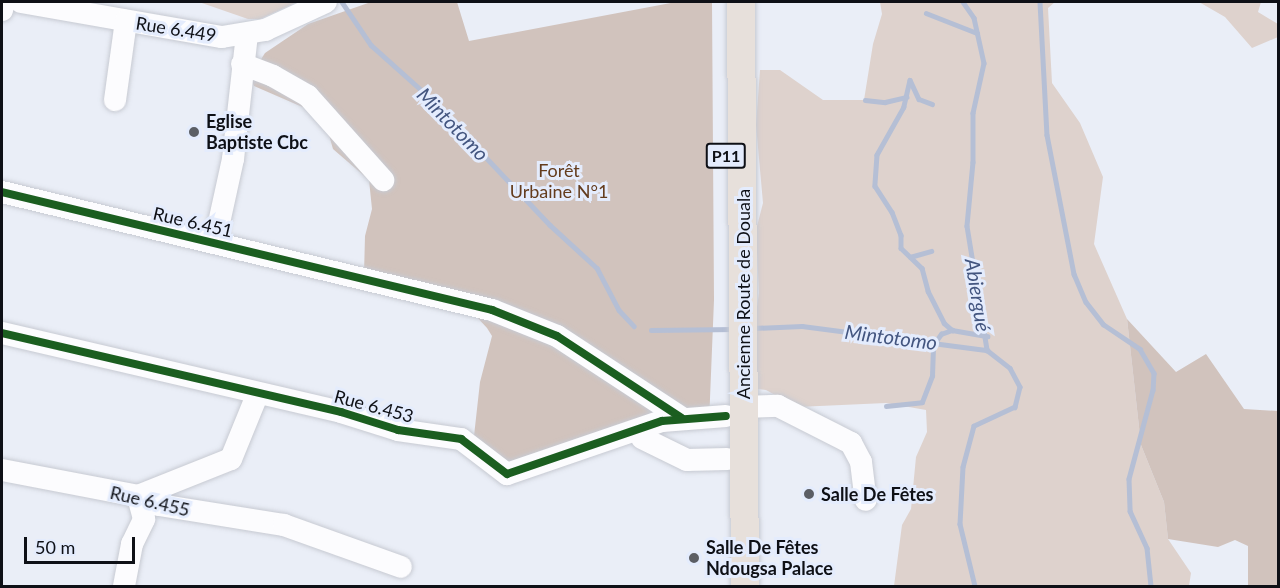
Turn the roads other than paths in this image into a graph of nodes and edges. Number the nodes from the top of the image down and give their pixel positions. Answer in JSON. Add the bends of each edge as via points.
{"nodes":[{"id":1,"x":4,"y":2,"type":"edge"},
{"id":2,"x":21,"y":2,"type":"edge"},
{"id":3,"x":326,"y":2,"type":"edge"},
{"id":4,"x":725,"y":2,"type":"edge"},
{"id":5,"x":741,"y":2,"type":"edge"},
{"id":6,"x":2,"y":10,"type":"edge"},
{"id":7,"x":126,"y":21,"type":"junction"},
{"id":8,"x":247,"y":35,"type":"junction"},
{"id":9,"x":242,"y":64,"type":"junction"},
{"id":10,"x":115,"y":100,"type":"dead end"},
{"id":11,"x":384,"y":180,"type":"dead end"},
{"id":12,"x":2,"y":192,"type":"edge"},
{"id":13,"x":215,"y":241,"type":"junction"},
{"id":14,"x":735,"y":328,"type":"junction"},
{"id":15,"x":2,"y":333,"type":"edge"},
{"id":16,"x":258,"y":393,"type":"junction"},
{"id":17,"x":735,"y":412,"type":"junction"},
{"id":18,"x":682,"y":418,"type":"junction"},
{"id":19,"x":642,"y":438,"type":"dead end"},
{"id":20,"x":727,"y":459,"type":"junction"},
{"id":21,"x":2,"y":470,"type":"edge"},
{"id":22,"x":138,"y":496,"type":"junction"},
{"id":23,"x":866,"y":500,"type":"dead end"},
{"id":24,"x":401,"y":567,"type":"dead end"},
{"id":25,"x":123,"y":586,"type":"edge"},
{"id":26,"x":728,"y":586,"type":"edge"},
{"id":27,"x":745,"y":586,"type":"edge"}],
"edges":[{"from":1,"to":6,"type":"street"},
{"from":2,"to":7,"type":"street","name":"Rue 6.449"},
{"from":3,"to":8,"type":"street","name":"Rue 6.449"},
{"from":4,"to":14,"type":"main road","number":"P11"},
{"from":5,"to":14,"type":"main road","name":"Ancienne Route de Douala","number":"P11"},
{"from":7,"to":8,"type":"street","name":"Rue 6.449","via":[[222,37]]},
{"from":7,"to":10,"type":"street"},
{"from":8,"to":9,"type":"street"},
{"from":9,"to":11,"type":"street","via":[[308,96]]},
{"from":9,"to":13,"type":"street","via":[[233,159]]},
{"from":12,"to":13,"type":"street","name":"Rue 6.451"},
{"from":13,"to":18,"type":"street","name":"Rue 6.451","via":[[492,310],[557,336]]},
{"from":14,"to":17,"type":"main road","name":"Ancienne Route de Douala","number":"P11"},
{"from":15,"to":16,"type":"street","name":"Rue 6.453"},
{"from":16,"to":18,"type":"street","name":"Rue 6.453","via":[[398,430],[461,439],[507,474]]},
{"from":16,"to":22,"type":"street","via":[[231,459]]},
{"from":17,"to":18,"type":"street","name":"Rue 6.453"},
{"from":17,"to":20,"type":"main road","number":"P11"},
{"from":17,"to":23,"type":"street","name":"Rue 6.453","via":[[778,406],[851,443],[861,462]]},
{"from":17,"to":27,"type":"main road","name":"Ancienne Route de Douala","number":"P11"},
{"from":19,"to":20,"type":"street","via":[[687,460]]},
{"from":20,"to":26,"type":"main road","number":"P11"},
{"from":21,"to":22,"type":"street","name":"Rue 6.455"},
{"from":22,"to":24,"type":"street","name":"Rue 6.455","via":[[159,505],[284,525]]},
{"from":22,"to":25,"type":"street","via":[[144,519],[132,544]]}]}
